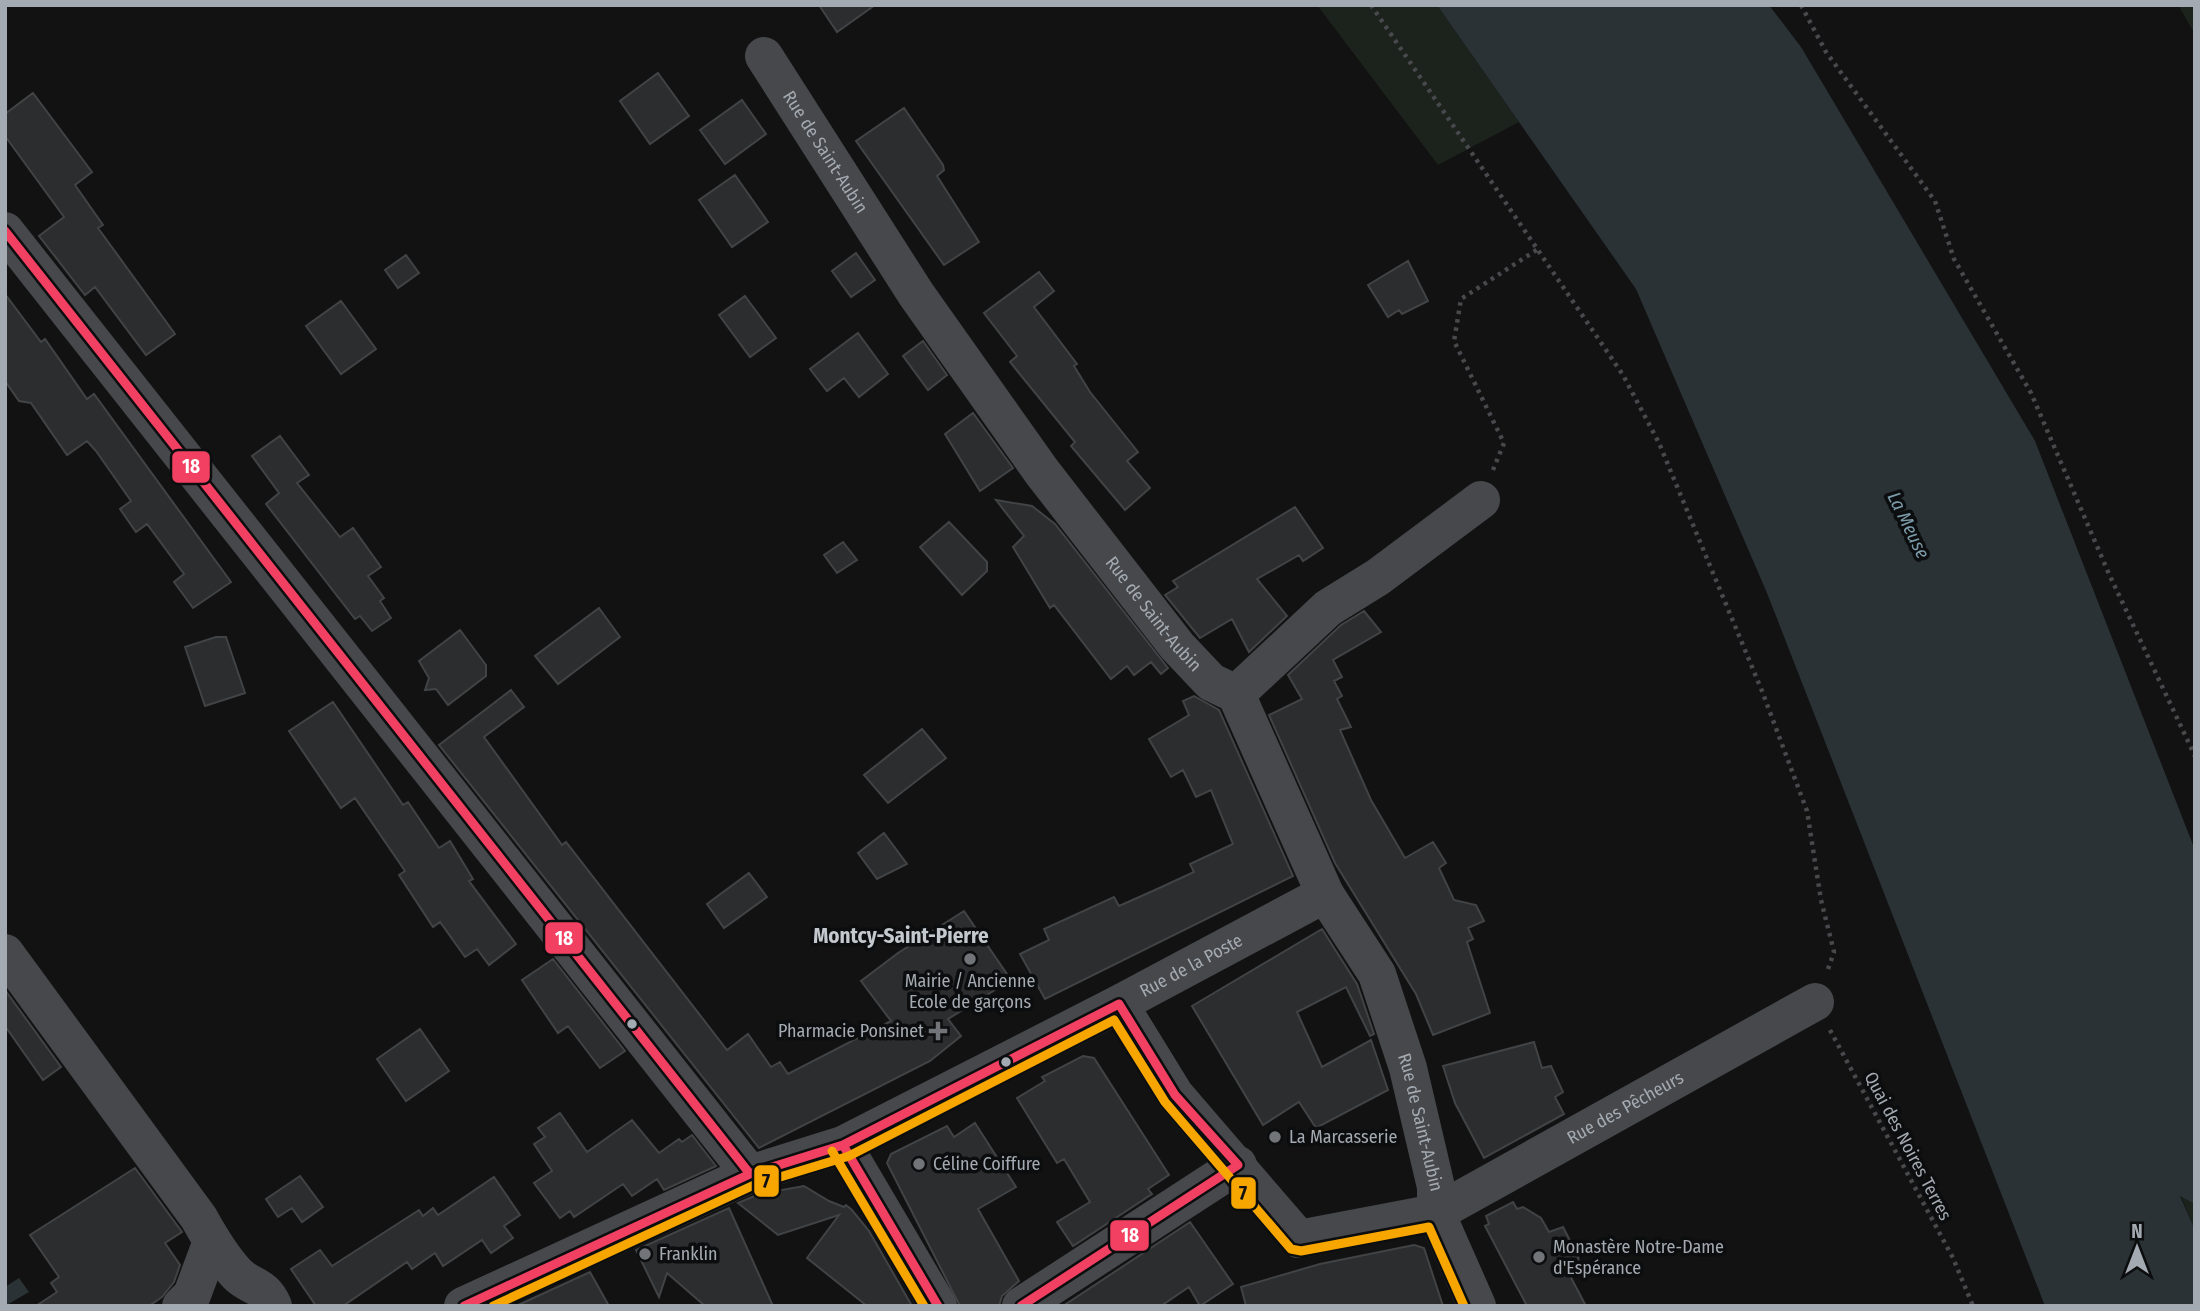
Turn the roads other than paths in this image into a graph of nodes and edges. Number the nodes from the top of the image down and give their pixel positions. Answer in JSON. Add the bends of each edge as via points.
{"nodes":[{"id":1,"x":764,"y":57,"type":"dead end"},
{"id":2,"x":5,"y":231,"type":"edge"},
{"id":3,"x":1481,"y":500,"type":"road end"},
{"id":4,"x":1236,"y":694,"type":"junction"},
{"id":5,"x":1325,"y":894,"type":"junction"},
{"id":6,"x":5,"y":953,"type":"edge"},
{"id":7,"x":1815,"y":1002,"type":"road end"},
{"id":8,"x":1119,"y":1004,"type":"junction"},
{"id":9,"x":843,"y":1145,"type":"junction"},
{"id":10,"x":1238,"y":1165,"type":"junction"},
{"id":11,"x":750,"y":1174,"type":"junction"},
{"id":12,"x":1436,"y":1213,"type":"junction"},
{"id":13,"x":212,"y":1241,"type":"junction"},
{"id":14,"x":195,"y":1302,"type":"edge"},
{"id":15,"x":273,"y":1306,"type":"edge"},
{"id":16,"x":463,"y":1306,"type":"edge"},
{"id":17,"x":938,"y":1306,"type":"edge"},
{"id":18,"x":1021,"y":1306,"type":"edge"},
{"id":19,"x":1477,"y":1306,"type":"edge"}],
"edges":[{"from":1,"to":4,"type":"street","name":"Rue de Saint-Aubin","via":[[916,294],[1042,472],[1177,646],[1210,682]]},
{"from":2,"to":11,"type":"street"},
{"from":3,"to":4,"type":"street","via":[[1378,577],[1328,608]]},
{"from":4,"to":5,"type":"street","name":"Rue de Saint-Aubin"},
{"from":5,"to":8,"type":"street","name":"Rue de la Poste"},
{"from":5,"to":12,"type":"street","name":"Rue de Saint-Aubin","via":[[1377,974],[1408,1068],[1436,1187]]},
{"from":6,"to":13,"type":"street"},
{"from":7,"to":12,"type":"street","name":"Rue des Pêcheurs"},
{"from":8,"to":9,"type":"street","name":"Rue de la Poste"},
{"from":8,"to":10,"type":"street","via":[[1175,1095]]},
{"from":9,"to":11,"type":"street","name":"Rue de la Poste"},
{"from":9,"to":17,"type":"street"},
{"from":10,"to":12,"type":"street","name":"Rue des Pêcheurs","via":[[1299,1239]]},
{"from":10,"to":18,"type":"street"},
{"from":11,"to":16,"type":"street","name":"Rue de la Poste"},
{"from":12,"to":19,"type":"street"},
{"from":13,"to":14,"type":"street"},
{"from":13,"to":15,"type":"street","via":[[240,1277],[268,1292]]}]}
